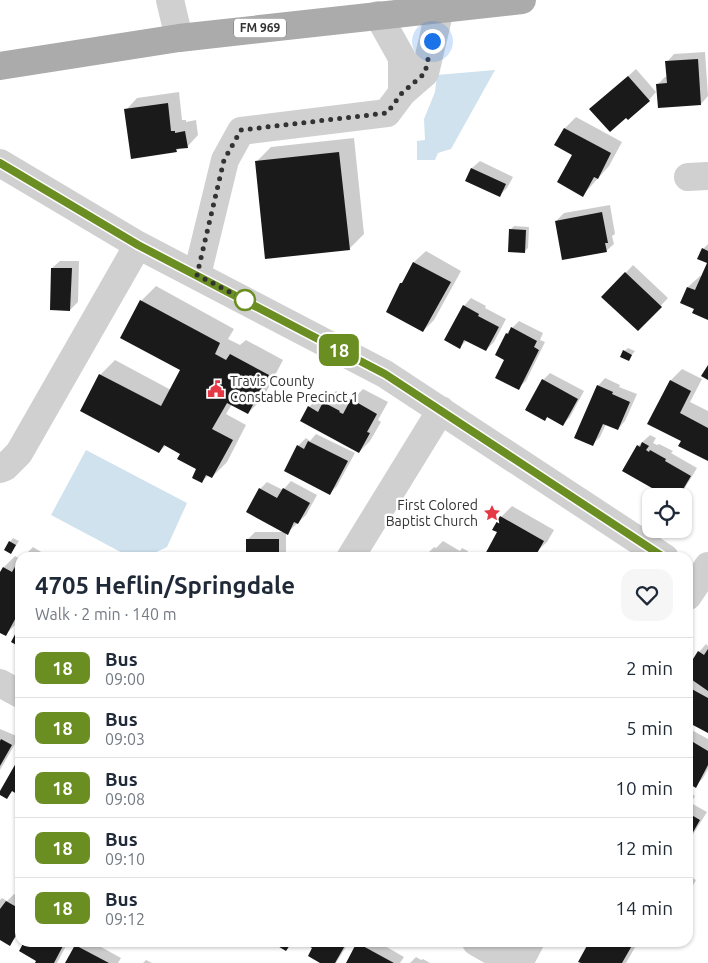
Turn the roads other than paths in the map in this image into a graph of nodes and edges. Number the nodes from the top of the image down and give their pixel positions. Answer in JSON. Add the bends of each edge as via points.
{"nodes":[{"id":1,"x":170,"y":0,"type":"edge"},
{"id":2,"x":522,"y":0,"type":"edge"},
{"id":3,"x":408,"y":6,"type":"edge"},
{"id":4,"x":440,"y":9,"type":"junction"},
{"id":5,"x":378,"y":15,"type":"junction"},
{"id":6,"x":179,"y":38,"type":"junction"},
{"id":7,"x":0,"y":66,"type":"edge"},
{"id":8,"x":402,"y":93,"type":"junction"},
{"id":9,"x":0,"y":163,"type":"edge"},
{"id":10,"x":138,"y":245,"type":"junction"},
{"id":11,"x":197,"y":275,"type":"junction"},
{"id":12,"x":441,"y":410,"type":"junction"},
{"id":13,"x":0,"y":469,"type":"edge"},
{"id":14,"x":354,"y":552,"type":"edge"},
{"id":15,"x":648,"y":552,"type":"edge"},
{"id":16,"x":0,"y":683,"type":"edge"},
{"id":17,"x":15,"y":691,"type":"edge"},
{"id":18,"x":485,"y":947,"type":"edge"},
{"id":19,"x":527,"y":947,"type":"edge"},
{"id":20,"x":513,"y":963,"type":"edge"},
{"id":21,"x":519,"y":963,"type":"edge"}],
"edges":[{"from":1,"to":6,"type":"street"},
{"from":2,"to":4,"type":"main road","number":"FM 969"},
{"from":3,"to":4,"type":"main road","number":"FM 969"},
{"from":3,"to":5,"type":"main road","number":"FM 969"},
{"from":4,"to":8,"type":"street","via":[[425,73]]},
{"from":5,"to":6,"type":"main road","number":"FM 969"},
{"from":5,"to":8,"type":"street","via":[[402,58]]},
{"from":6,"to":7,"type":"main road","number":"FM 969"},
{"from":8,"to":11,"type":"street","via":[[387,113],[241,130],[224,160]]},
{"from":9,"to":10,"type":"street"},
{"from":10,"to":11,"type":"street"},
{"from":10,"to":13,"type":"street","via":[[19,454]]},
{"from":11,"to":12,"type":"street","via":[[385,374]]},
{"from":12,"to":14,"type":"street"},
{"from":12,"to":15,"type":"street"},
{"from":16,"to":17,"type":"street"},
{"from":18,"to":20,"type":"street"},
{"from":19,"to":21,"type":"street"}]}
